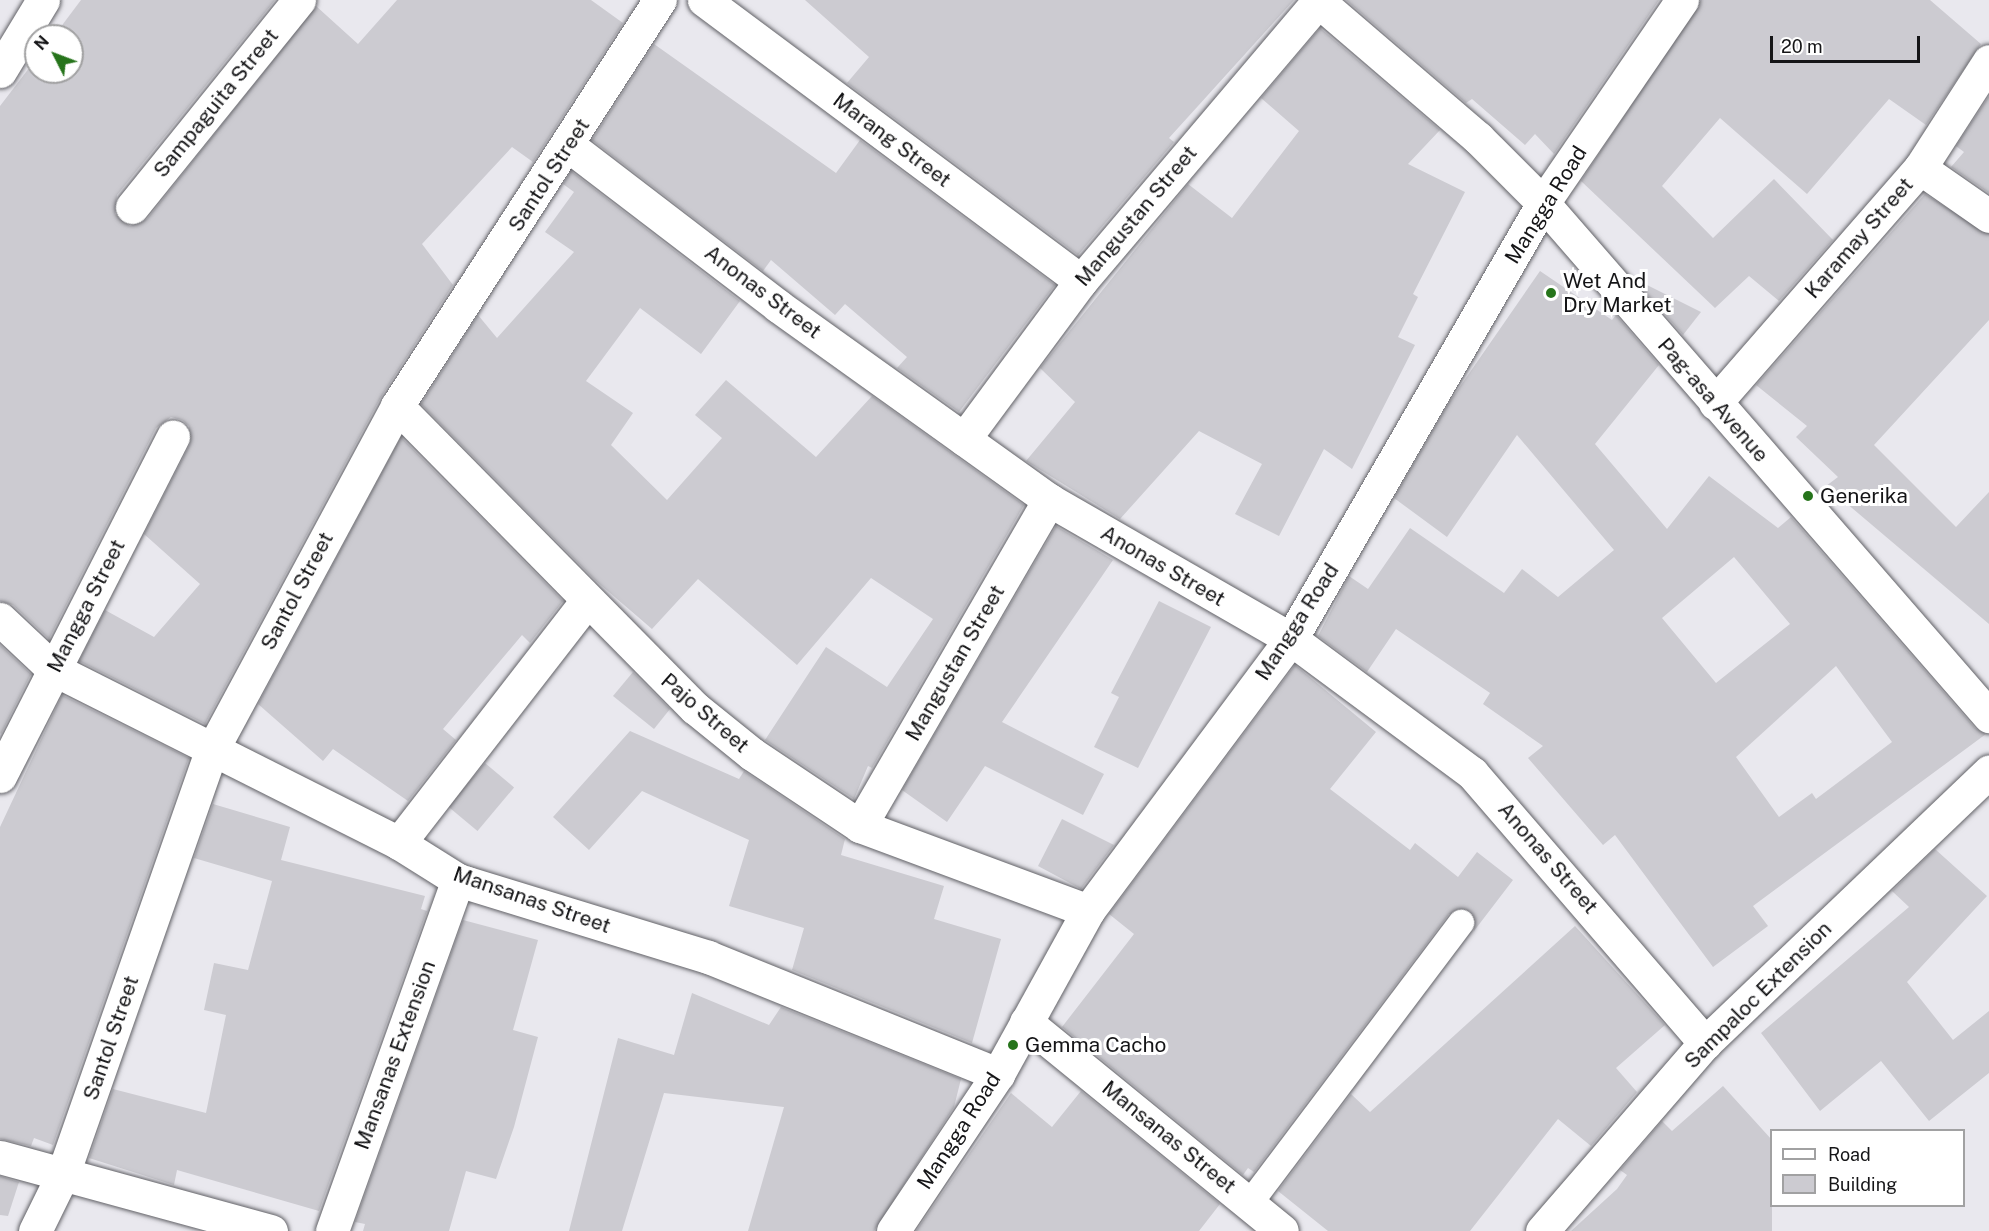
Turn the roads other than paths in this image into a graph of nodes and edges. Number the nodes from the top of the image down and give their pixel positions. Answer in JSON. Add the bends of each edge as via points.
{"nodes":[{"id":1,"x":43,"y":0,"type":"edge"},
{"id":2,"x":299,"y":0,"type":"edge"},
{"id":3,"x":660,"y":0,"type":"edge"},
{"id":4,"x":704,"y":0,"type":"edge"},
{"id":5,"x":1318,"y":0,"type":"edge"},
{"id":6,"x":1682,"y":0,"type":"edge"},
{"id":7,"x":1989,"y":61,"type":"edge"},
{"id":8,"x":0,"y":71,"type":"edge"},
{"id":9,"x":569,"y":146,"type":"junction"},
{"id":10,"x":1920,"y":168,"type":"junction"},
{"id":11,"x":1543,"y":203,"type":"junction"},
{"id":12,"x":132,"y":207,"type":"dead end"},
{"id":13,"x":1989,"y":216,"type":"edge"},
{"id":14,"x":1081,"y":281,"type":"junction"},
{"id":15,"x":1714,"y":403,"type":"junction"},
{"id":16,"x":397,"y":406,"type":"junction"},
{"id":17,"x":173,"y":436,"type":"dead end"},
{"id":18,"x":964,"y":439,"type":"junction"},
{"id":19,"x":1049,"y":500,"type":"junction"},
{"id":20,"x":586,"y":602,"type":"junction"},
{"id":21,"x":0,"y":619,"type":"edge"},
{"id":22,"x":1291,"y":639,"type":"junction"},
{"id":23,"x":53,"y":669,"type":"junction"},
{"id":24,"x":1989,"y":716,"type":"edge"},
{"id":25,"x":211,"y":752,"type":"junction"},
{"id":26,"x":1989,"y":772,"type":"edge"},
{"id":27,"x":0,"y":776,"type":"edge"},
{"id":28,"x":861,"y":826,"type":"junction"},
{"id":29,"x":399,"y":843,"type":"junction"},
{"id":30,"x":458,"y":880,"type":"junction"},
{"id":31,"x":1088,"y":911,"type":"junction"},
{"id":32,"x":1461,"y":923,"type":"dead end"},
{"id":33,"x":1026,"y":1022,"type":"junction"},
{"id":34,"x":1705,"y":1043,"type":"junction"},
{"id":35,"x":998,"y":1074,"type":"junction"},
{"id":36,"x":0,"y":1157,"type":"edge"},
{"id":37,"x":63,"y":1174,"type":"junction"},
{"id":38,"x":1250,"y":1203,"type":"junction"},
{"id":39,"x":35,"y":1231,"type":"edge"},
{"id":40,"x":271,"y":1231,"type":"edge"},
{"id":41,"x":332,"y":1231,"type":"edge"},
{"id":42,"x":893,"y":1231,"type":"edge"},
{"id":43,"x":1282,"y":1231,"type":"edge"},
{"id":44,"x":1542,"y":1231,"type":"edge"}],
"edges":[{"from":1,"to":8,"type":"street"},
{"from":2,"to":12,"type":"street","name":"Sampaguita Street"},
{"from":3,"to":9,"type":"street","name":"Santol Street"},
{"from":4,"to":14,"type":"street","name":"Marang Street"},
{"from":5,"to":11,"type":"street","name":"Pag-asa Avenue","via":[[1478,138]]},
{"from":5,"to":14,"type":"street","name":"Mangustan Street"},
{"from":6,"to":11,"type":"street","name":"Mangga Road"},
{"from":7,"to":10,"type":"street","name":"Karamay Street"},
{"from":9,"to":16,"type":"street","name":"Santol Street"},
{"from":9,"to":18,"type":"street","name":"Anonas Street"},
{"from":10,"to":13,"type":"street"},
{"from":10,"to":15,"type":"street","name":"Karamay Street"},
{"from":11,"to":15,"type":"street","name":"Pag-asa Avenue"},
{"from":11,"to":22,"type":"street","name":"Mangga Road"},
{"from":14,"to":18,"type":"street","name":"Mangustan Street"},
{"from":15,"to":24,"type":"street","name":"Pag-asa Avenue"},
{"from":16,"to":20,"type":"street","name":"Pajo Street"},
{"from":16,"to":25,"type":"street","name":"Santol Street"},
{"from":17,"to":23,"type":"street","name":"Mangga Street"},
{"from":18,"to":19,"type":"street","name":"Anonas Street"},
{"from":19,"to":22,"type":"street","name":"Anonas Street"},
{"from":19,"to":28,"type":"street","name":"Mangustan Street"},
{"from":20,"to":28,"type":"street","name":"Pajo Street","via":[[695,708],[752,754]]},
{"from":20,"to":29,"type":"street"},
{"from":21,"to":23,"type":"street","name":"Mansanas Street"},
{"from":22,"to":31,"type":"street","name":"Mangga Road"},
{"from":22,"to":34,"type":"street","name":"Anonas Street","via":[[1472,773]]},
{"from":23,"to":25,"type":"street","name":"Mansanas Street"},
{"from":23,"to":27,"type":"street","name":"Mangga Street"},
{"from":25,"to":29,"type":"street","name":"Mansanas Street"},
{"from":25,"to":37,"type":"street","name":"Santol Street"},
{"from":26,"to":34,"type":"street","name":"Sampaloc Extension"},
{"from":28,"to":31,"type":"street","name":"Pajo Street"},
{"from":29,"to":30,"type":"street","name":"Mansanas Street"},
{"from":30,"to":35,"type":"street","name":"Mansanas Street","via":[[708,957]]},
{"from":30,"to":41,"type":"street","name":"Mansanas Extension"},
{"from":31,"to":33,"type":"street","name":"Mangga Road"},
{"from":32,"to":38,"type":"lane","via":[[1379,1039]]},
{"from":33,"to":35,"type":"street","name":"Mangga Road"},
{"from":33,"to":38,"type":"street","name":"Mansanas Street"},
{"from":34,"to":44,"type":"street","name":"Sampaloc Extension"},
{"from":35,"to":42,"type":"street","name":"Mangga Road"},
{"from":36,"to":37,"type":"street"},
{"from":37,"to":39,"type":"street","name":"Santol Street"},
{"from":37,"to":40,"type":"street"},
{"from":38,"to":43,"type":"street","name":"Mansanas Street"}]}
